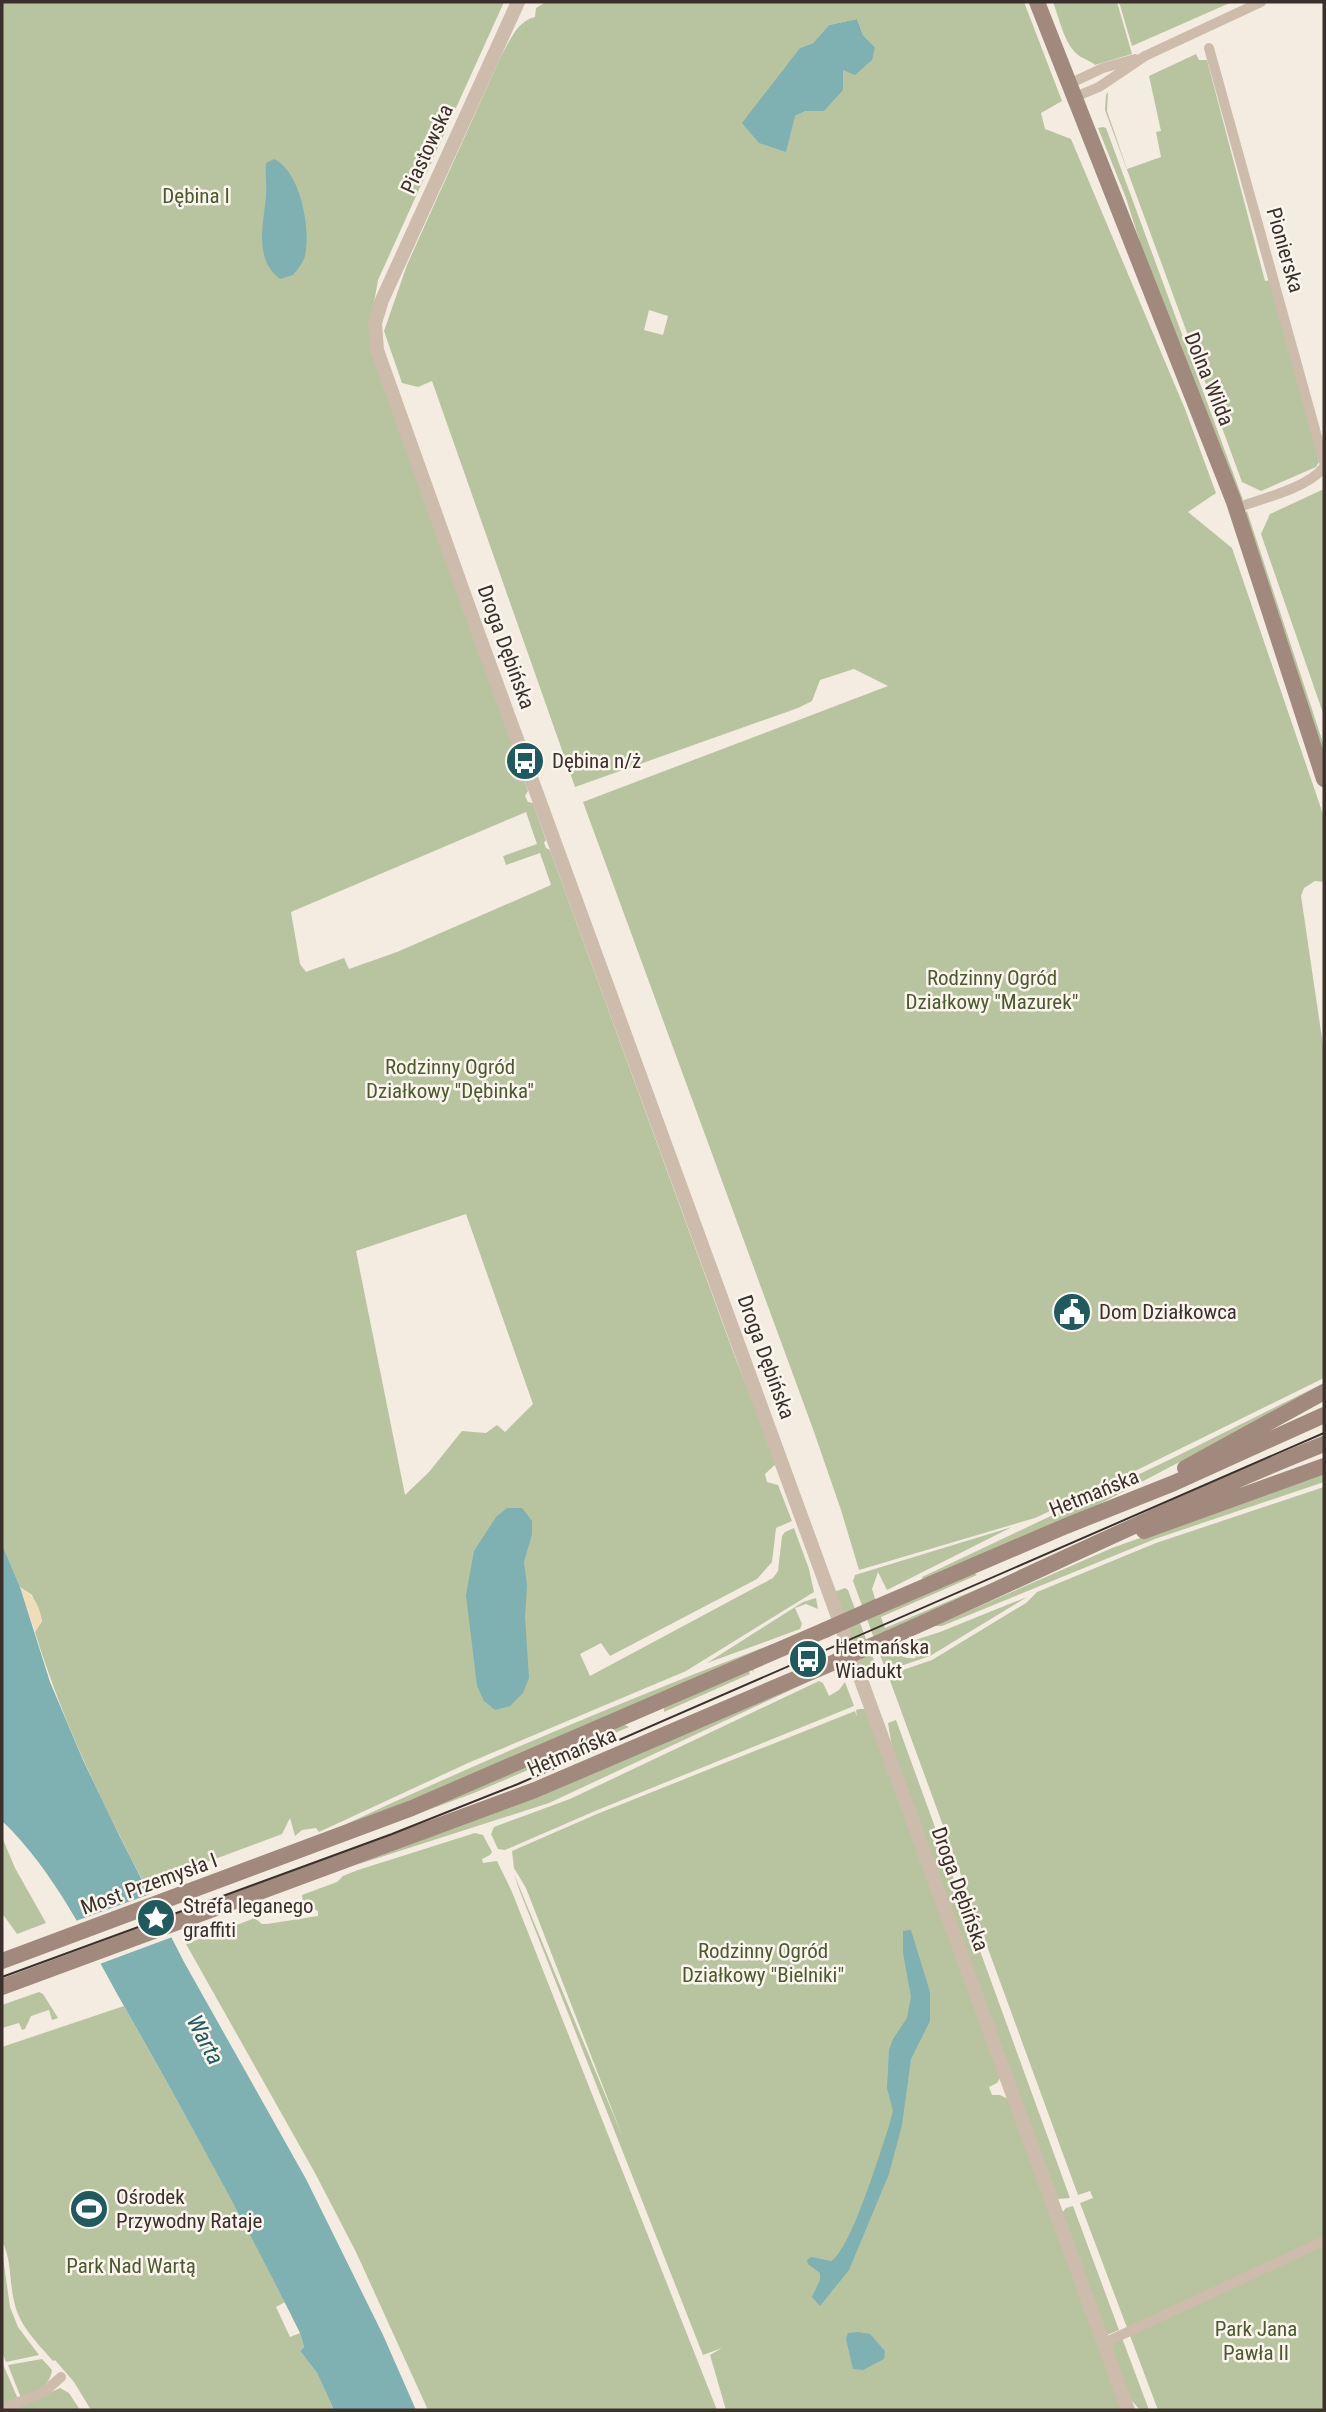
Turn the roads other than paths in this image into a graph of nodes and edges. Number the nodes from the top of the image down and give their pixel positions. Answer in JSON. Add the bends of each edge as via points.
{"nodes":[{"id":1,"x":519,"y":2,"type":"edge"},
{"id":2,"x":1037,"y":2,"type":"edge"},
{"id":3,"x":1261,"y":2,"type":"edge"},
{"id":4,"x":1209,"y":48,"type":"dead end"},
{"id":5,"x":1072,"y":90,"type":"junction"},
{"id":6,"x":377,"y":315,"type":"joint"},
{"id":7,"x":1324,"y":464,"type":"edge"},
{"id":8,"x":1236,"y":508,"type":"junction"},
{"id":9,"x":1324,"y":779,"type":"edge"},
{"id":10,"x":1324,"y":1392,"type":"edge"},
{"id":11,"x":1324,"y":1415,"type":"edge"},
{"id":12,"x":1324,"y":1444,"type":"edge"},
{"id":13,"x":1324,"y":1466,"type":"edge"},
{"id":14,"x":1094,"y":1516,"type":"junction"},
{"id":15,"x":1081,"y":1552,"type":"junction"},
{"id":16,"x":310,"y":1848,"type":"joint"},
{"id":17,"x":2,"y":1961,"type":"edge"},
{"id":18,"x":2,"y":1987,"type":"edge"},
{"id":19,"x":1324,"y":2241,"type":"edge"},
{"id":20,"x":1104,"y":2343,"type":"junction"},
{"id":21,"x":61,"y":2377,"type":"dead end"},
{"id":22,"x":2,"y":2409,"type":"edge"},
{"id":23,"x":1128,"y":2410,"type":"edge"}],
"edges":[{"from":1,"to":6,"type":"street","name":"Piastowska"},
{"from":2,"to":5,"type":"main road","name":"Dolna Wilda"},
{"from":3,"to":5,"type":"street","via":[[1145,57],[1099,87]]},
{"from":4,"to":7,"type":"street","name":"Pionierska"},
{"from":5,"to":8,"type":"main road","name":"Dolna Wilda"},
{"from":6,"to":20,"type":"street","name":"Droga Dębińska","via":[[379,360]]},
{"from":7,"to":8,"type":"street","via":[[1319,474],[1301,484]]},
{"from":8,"to":9,"type":"main road","name":"Dolna Wilda"},
{"from":10,"to":14,"type":"main road"},
{"from":11,"to":14,"type":"main road","name":"Hetmańska"},
{"from":12,"to":15,"type":"main road"},
{"from":13,"to":15,"type":"main road"},
{"from":14,"to":16,"type":"main road","name":"Hetmańska","bridge":true,"via":[[467,1786]]},
{"from":15,"to":18,"type":"main road","name":"Hetmańska","bridge":true,"via":[[535,1790]]},
{"from":16,"to":17,"type":"main road","name":"Most Przemysła I"},
{"from":19,"to":20,"type":"street"},
{"from":20,"to":23,"type":"street","name":"Droga Dębińska"},
{"from":21,"to":22,"type":"street","via":[[44,2392]]}]}
